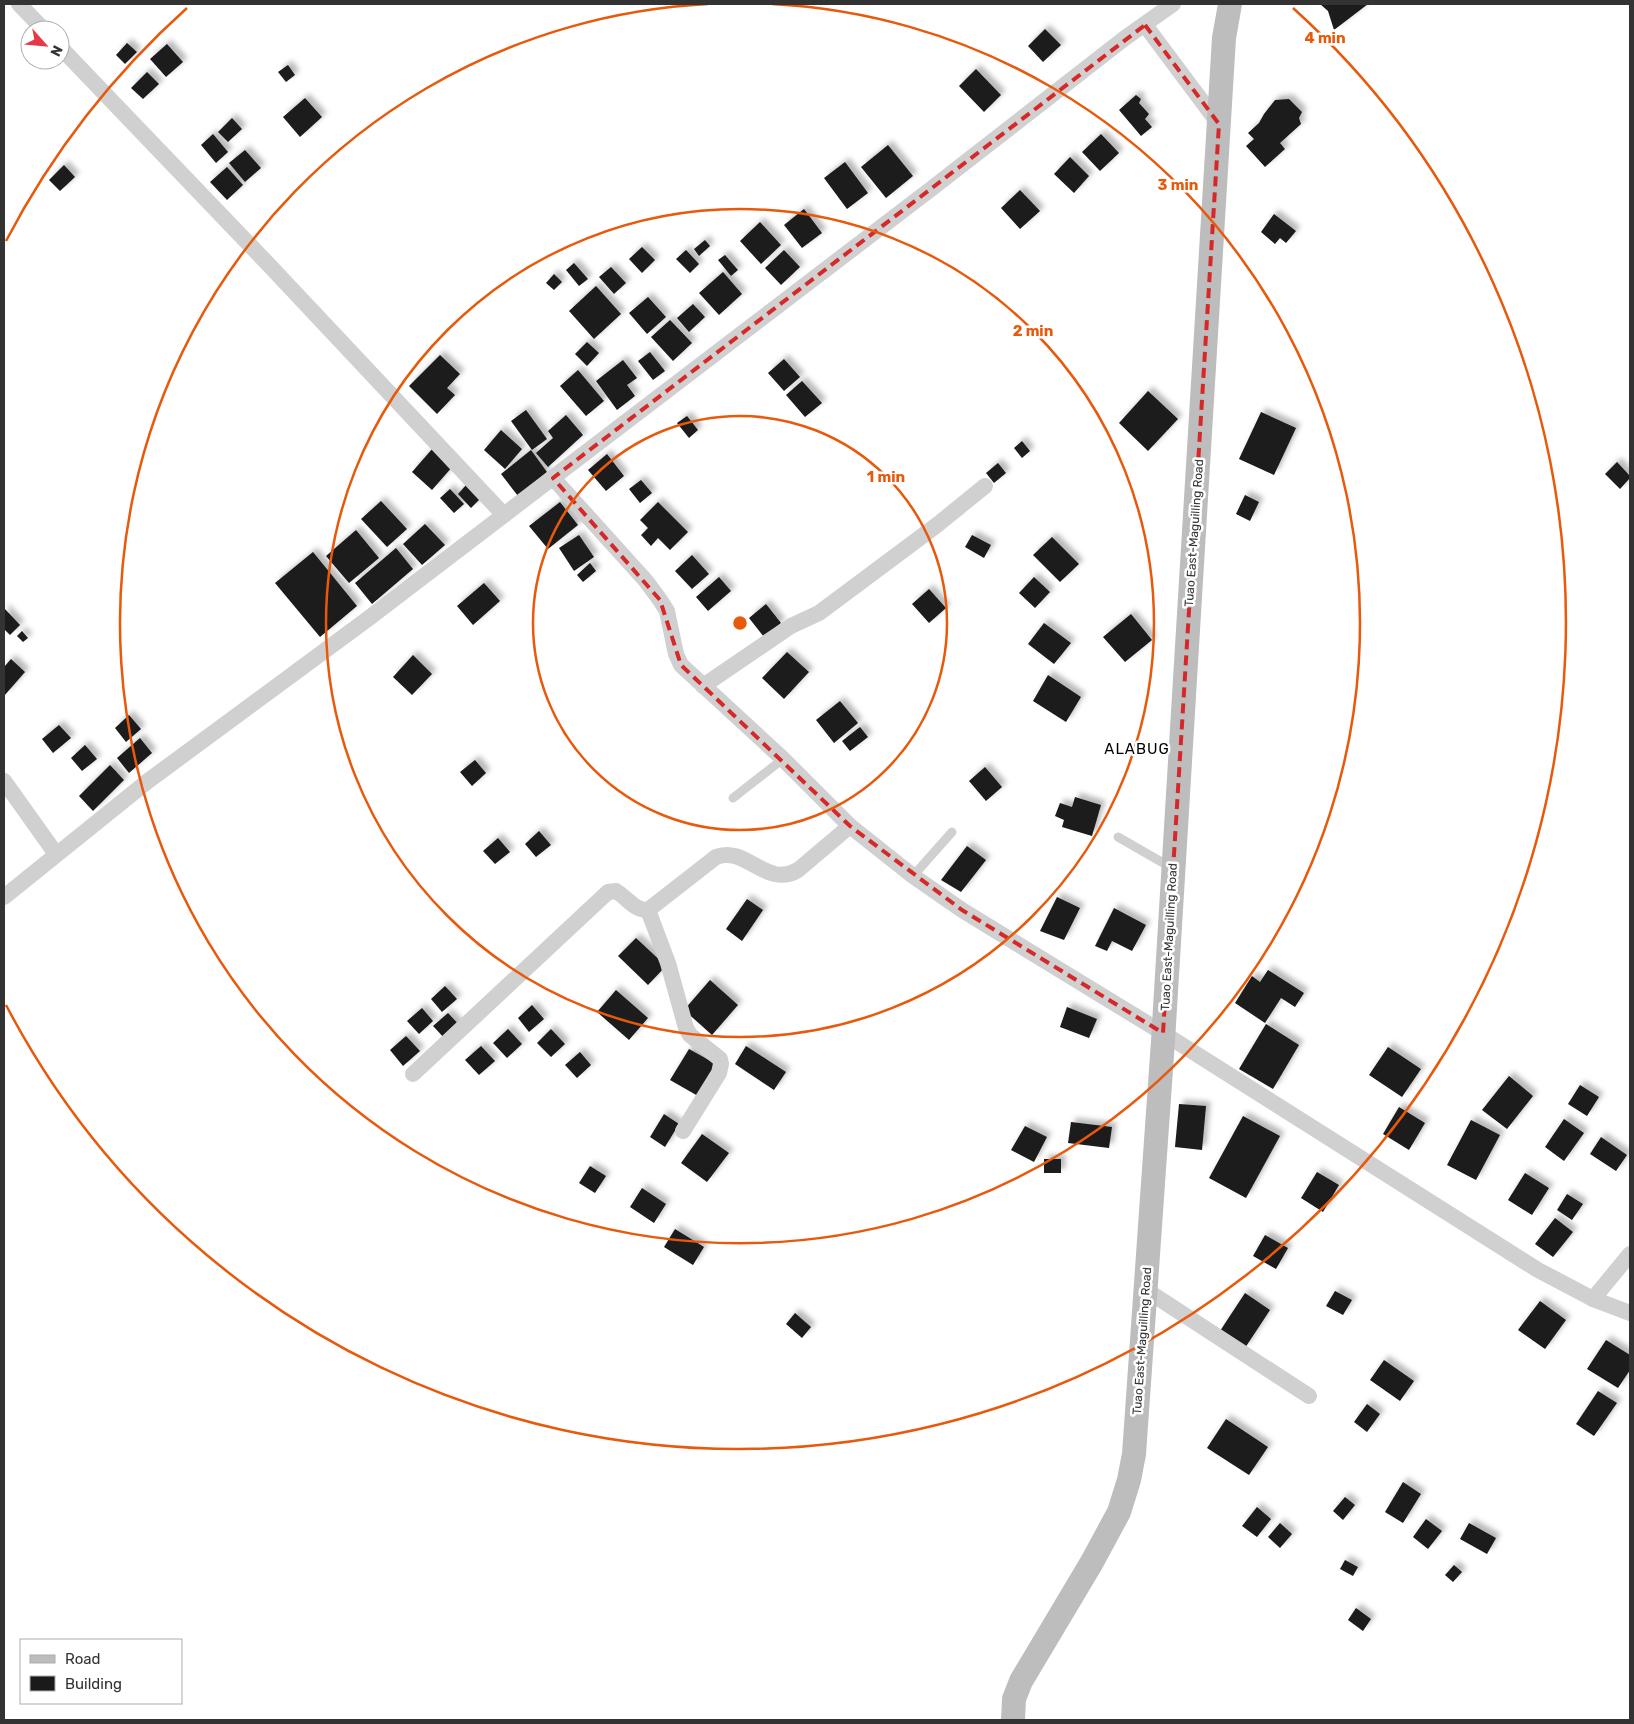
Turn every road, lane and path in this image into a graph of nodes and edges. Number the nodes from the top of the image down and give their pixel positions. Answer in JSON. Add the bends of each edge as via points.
{"nodes":[{"id":1,"x":19,"y":4,"type":"edge"},
{"id":2,"x":1173,"y":4,"type":"edge"},
{"id":3,"x":1230,"y":4,"type":"edge"},
{"id":4,"x":34,"y":20,"type":"edge"},
{"id":5,"x":1144,"y":25,"type":"junction"},
{"id":6,"x":70,"y":57,"type":"edge"},
{"id":7,"x":1219,"y":124,"type":"junction"},
{"id":8,"x":553,"y":478,"type":"junction"},
{"id":9,"x":985,"y":486,"type":"dead end"},
{"id":10,"x":504,"y":516,"type":"junction"},
{"id":11,"x":703,"y":686,"type":"junction"},
{"id":12,"x":783,"y":760,"type":"junction"},
{"id":13,"x":4,"y":781,"type":"edge"},
{"id":14,"x":733,"y":798,"type":"dead end"},
{"id":15,"x":850,"y":826,"type":"junction"},
{"id":16,"x":952,"y":832,"type":"dead end"},
{"id":17,"x":1118,"y":837,"type":"dead end"},
{"id":18,"x":56,"y":854,"type":"junction"},
{"id":19,"x":1173,"y":868,"type":"junction"},
{"id":20,"x":913,"y":876,"type":"junction"},
{"id":21,"x":4,"y":897,"type":"edge"},
{"id":22,"x":648,"y":910,"type":"junction"},
{"id":23,"x":1163,"y":1033,"type":"junction"},
{"id":24,"x":413,"y":1074,"type":"dead end"},
{"id":25,"x":683,"y":1131,"type":"dead end"},
{"id":26,"x":1630,"y":1254,"type":"edge"},
{"id":27,"x":1146,"y":1290,"type":"junction"},
{"id":28,"x":1593,"y":1299,"type":"junction"},
{"id":29,"x":1630,"y":1313,"type":"edge"},
{"id":30,"x":1308,"y":1396,"type":"dead end"},
{"id":31,"x":1012,"y":1720,"type":"edge"}],
"edges":[{"from":1,"to":4,"type":"street"},
{"from":2,"to":5,"type":"street"},
{"from":3,"to":7,"type":"main road","name":"Tuao East-Maguilling Road","via":[[1224,38]]},
{"from":5,"to":7,"type":"street"},
{"from":5,"to":8,"type":"street"},
{"from":6,"to":10,"type":"street"},
{"from":7,"to":19,"type":"main road","name":"Tuao East-Maguilling Road"},
{"from":8,"to":10,"type":"street"},
{"from":8,"to":11,"type":"street","via":[[646,580],[667,611],[681,665]]},
{"from":9,"to":11,"type":"street","via":[[819,613],[791,626]]},
{"from":10,"to":18,"type":"street","via":[[148,781]]},
{"from":11,"to":12,"type":"street"},
{"from":12,"to":14,"type":"lane"},
{"from":12,"to":15,"type":"street"},
{"from":13,"to":18,"type":"street"},
{"from":15,"to":20,"type":"street"},
{"from":15,"to":22,"type":"street","via":[[789,876],[769,872],[732,854],[716,856]]},
{"from":16,"to":20,"type":"lane"},
{"from":17,"to":19,"type":"lane"},
{"from":18,"to":21,"type":"street"},
{"from":19,"to":23,"type":"main road","name":"Tuao East-Maguilling Road"},
{"from":20,"to":23,"type":"street","via":[[962,910]]},
{"from":22,"to":24,"type":"street","via":[[637,907],[616,891],[608,892]]},
{"from":22,"to":25,"type":"street","via":[[668,963],[686,1028],[690,1036],[720,1059],[721,1064],[719,1073]]},
{"from":23,"to":27,"type":"main road","name":"Tuao East-Maguilling Road"},
{"from":23,"to":28,"type":"street","via":[[1538,1270]]},
{"from":26,"to":28,"type":"street"},
{"from":27,"to":30,"type":"street"},
{"from":27,"to":31,"type":"main road","name":"Tuao East-Maguilling Road","via":[[1134,1454],[1129,1480],[1118,1512],[1092,1562],[1021,1681],[1014,1699]]},
{"from":28,"to":29,"type":"street"}]}
